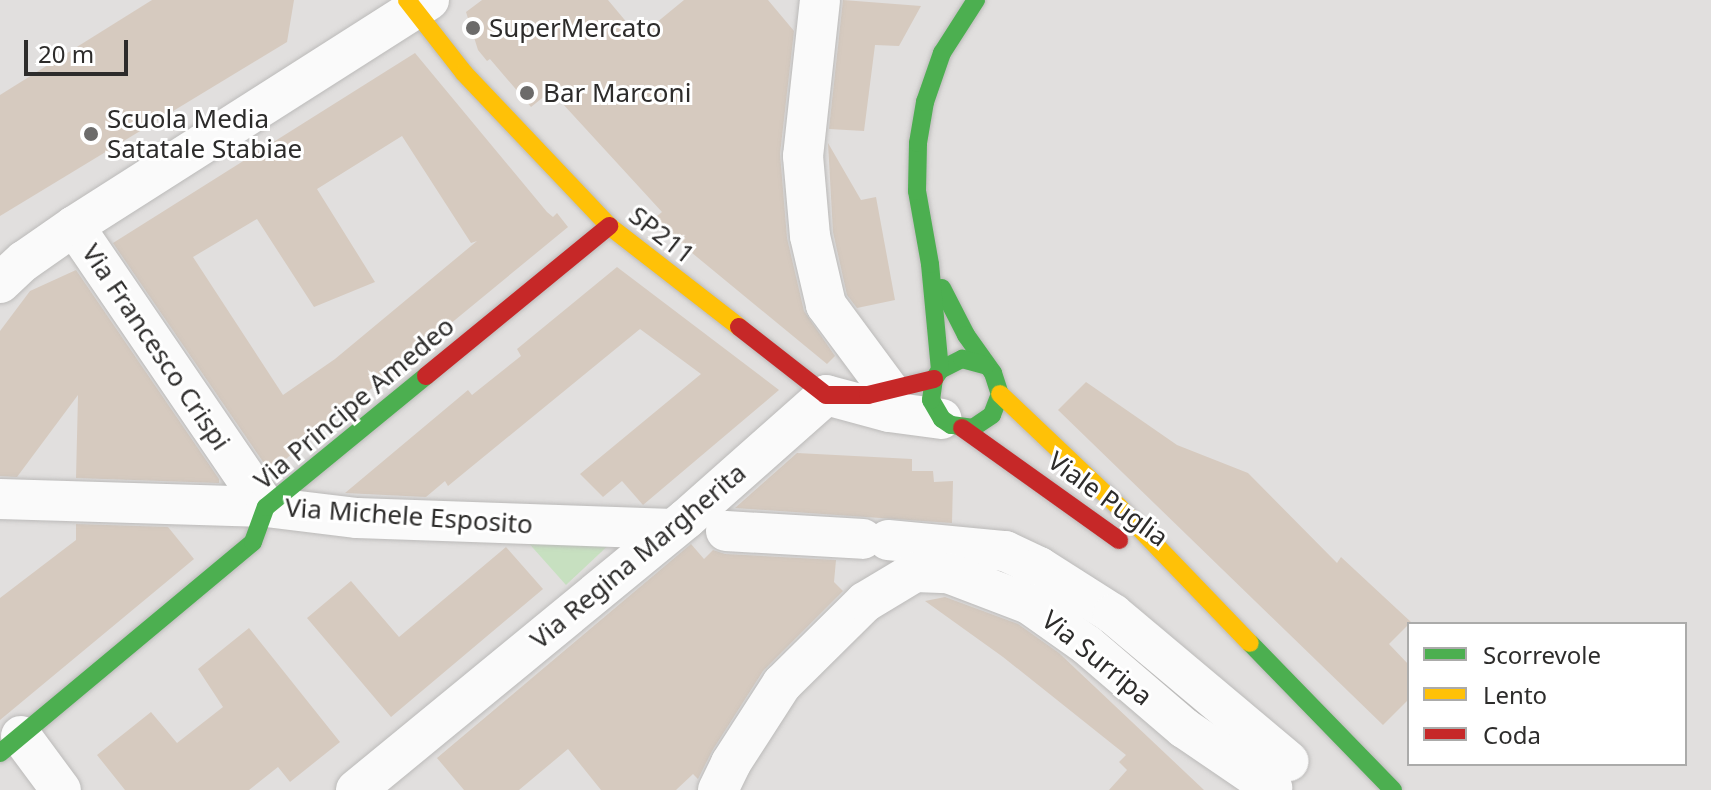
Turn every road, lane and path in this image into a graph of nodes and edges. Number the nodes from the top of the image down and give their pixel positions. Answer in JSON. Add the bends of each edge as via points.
{"nodes":[{"id":1,"x":820,"y":0,"type":"edge"},
{"id":2,"x":976,"y":0,"type":"edge"},
{"id":3,"x":417,"y":3,"type":"edge"},
{"id":4,"x":74,"y":226,"type":"junction"},
{"id":5,"x":609,"y":226,"type":"junction"},
{"id":6,"x":930,"y":264,"type":"junction"},
{"id":7,"x":0,"y":283,"type":"edge"},
{"id":8,"x":985,"y":365,"type":"junction"},
{"id":9,"x":937,"y":374,"type":"junction"},
{"id":10,"x":889,"y":390,"type":"junction"},
{"id":11,"x":1000,"y":394,"type":"junction"},
{"id":12,"x":826,"y":395,"type":"junction"},
{"id":13,"x":952,"y":423,"type":"junction"},
{"id":14,"x":0,"y":499,"type":"edge"},
{"id":15,"x":266,"y":507,"type":"junction"},
{"id":16,"x":673,"y":529,"type":"junction"},
{"id":17,"x":726,"y":531,"type":"dead end"},
{"id":18,"x":869,"y":539,"type":"junction"},
{"id":19,"x":889,"y":587,"type":"junction"},
{"id":20,"x":1222,"y":615,"type":"junction"},
{"id":21,"x":1327,"y":720,"type":"junction"},
{"id":22,"x":10,"y":745,"type":"edge"},
{"id":23,"x":1277,"y":780,"type":"edge"},
{"id":24,"x":61,"y":790,"type":"edge"},
{"id":25,"x":356,"y":790,"type":"edge"},
{"id":26,"x":718,"y":790,"type":"edge"},
{"id":27,"x":1393,"y":790,"type":"edge"}],
"edges":[{"from":1,"to":10,"type":"street","via":[[803,156],[810,236],[826,305]]},
{"from":2,"to":6,"type":"main road","via":[[942,53],[923,116],[917,191]]},
{"from":3,"to":4,"type":"street"},
{"from":3,"to":5,"type":"main road","name":"SP211","via":[[464,73]]},
{"from":4,"to":7,"type":"street"},
{"from":4,"to":15,"type":"street","name":"Via Francesco Crispi"},
{"from":5,"to":12,"type":"main road","name":"SP211"},
{"from":5,"to":15,"type":"main road","name":"Via Principe Amedeo"},
{"from":6,"to":8,"type":"main road","name":"Viale Puglia"},
{"from":6,"to":9,"type":"main road"},
{"from":8,"to":9,"type":"main road","via":[[962,359]]},
{"from":8,"to":11,"type":"main road","name":"Viale Puglia","via":[[999,382]]},
{"from":9,"to":10,"type":"main road"},
{"from":9,"to":13,"type":"main road","via":[[931,400]]},
{"from":10,"to":12,"type":"main road"},
{"from":11,"to":13,"type":"main road","via":[[992,415],[973,428]]},
{"from":11,"to":20,"type":"main road","name":"Viale Puglia"},
{"from":12,"to":13,"type":"street"},
{"from":12,"to":16,"type":"street","name":"Via Regina Margherita"},
{"from":13,"to":20,"type":"main road","name":"Viale Puglia"},
{"from":14,"to":15,"type":"street","name":"Via Michele Esposito"},
{"from":15,"to":16,"type":"street","name":"Via Michele Esposito","via":[[357,518]]},
{"from":15,"to":22,"type":"main road","name":"Via Principe Amedeo","via":[[253,542]]},
{"from":16,"to":25,"type":"street","name":"Via Regina Margherita"},
{"from":17,"to":18,"type":"street"},
{"from":18,"to":19,"type":"street","via":[[855,552],[876,558]]},
{"from":18,"to":23,"type":"street","via":[[1005,551],[1039,567],[1113,614]]},
{"from":19,"to":23,"type":"street","name":"Via Surripa","via":[[915,572],[948,573],[1029,604],[1087,645],[1184,728]]},
{"from":19,"to":26,"type":"street","name":"Via Surripa","via":[[865,602],[782,684]]},
{"from":20,"to":21,"type":"main road","name":"Viale Puglia"},
{"from":21,"to":23,"type":"street"},
{"from":21,"to":27,"type":"main road","name":"Viale Puglia"},
{"from":22,"to":24,"type":"street"}]}
